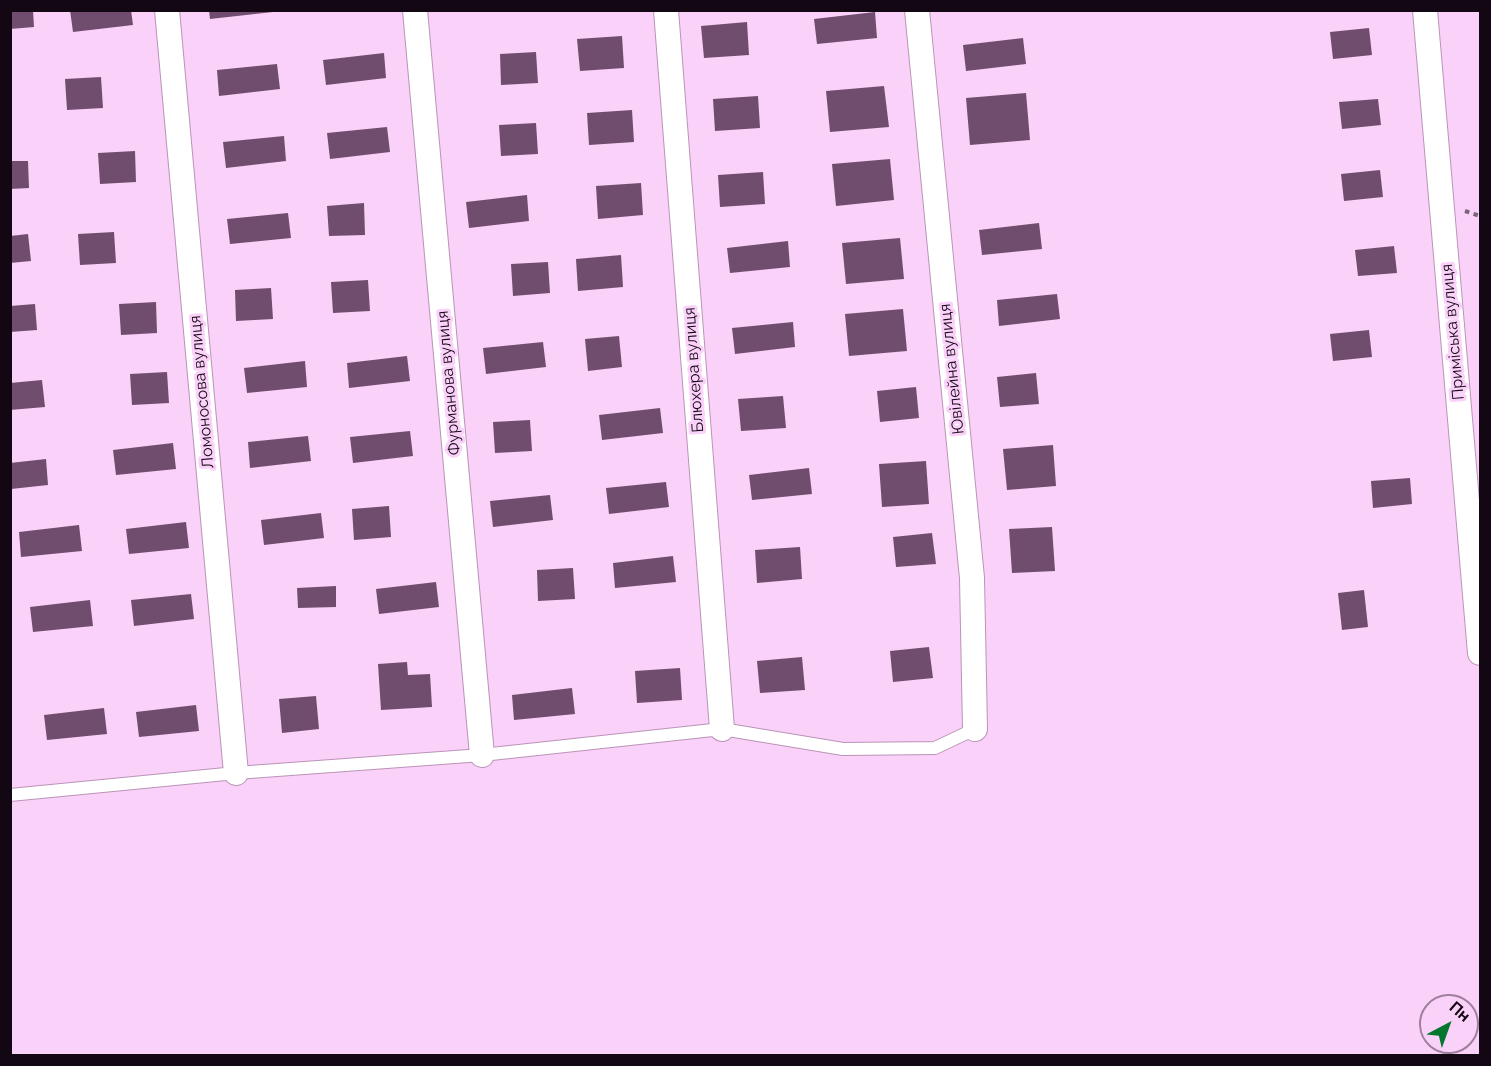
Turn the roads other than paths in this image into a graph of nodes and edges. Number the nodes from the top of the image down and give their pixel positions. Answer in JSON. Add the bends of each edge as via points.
{"nodes":[{"id":1,"x":167,"y":10,"type":"edge"},
{"id":2,"x":415,"y":10,"type":"edge"},
{"id":3,"x":666,"y":10,"type":"edge"},
{"id":4,"x":917,"y":10,"type":"edge"},
{"id":5,"x":1425,"y":10,"type":"edge"},
{"id":6,"x":1480,"y":653,"type":"edge"},
{"id":7,"x":722,"y":729,"type":"junction"},
{"id":8,"x":975,"y":729,"type":"joint"},
{"id":9,"x":483,"y":755,"type":"junction"},
{"id":10,"x":236,"y":772,"type":"junction"},
{"id":11,"x":10,"y":795,"type":"edge"}],
"edges":[{"from":1,"to":10,"type":"street","name":"Ломоносова вулиця"},
{"from":2,"to":9,"type":"street","name":"Фурманова вулиця"},
{"from":3,"to":7,"type":"street","name":"Блюхера вулиця"},
{"from":4,"to":8,"type":"street","name":"Ювілейна вулиця","via":[[972,578]]},
{"from":5,"to":6,"type":"street","name":"Приміська вулиця"},
{"from":7,"to":8,"type":"lane","via":[[843,749],[935,748]]},
{"from":7,"to":9,"type":"lane"},
{"from":9,"to":10,"type":"lane"},
{"from":10,"to":11,"type":"lane"}]}
